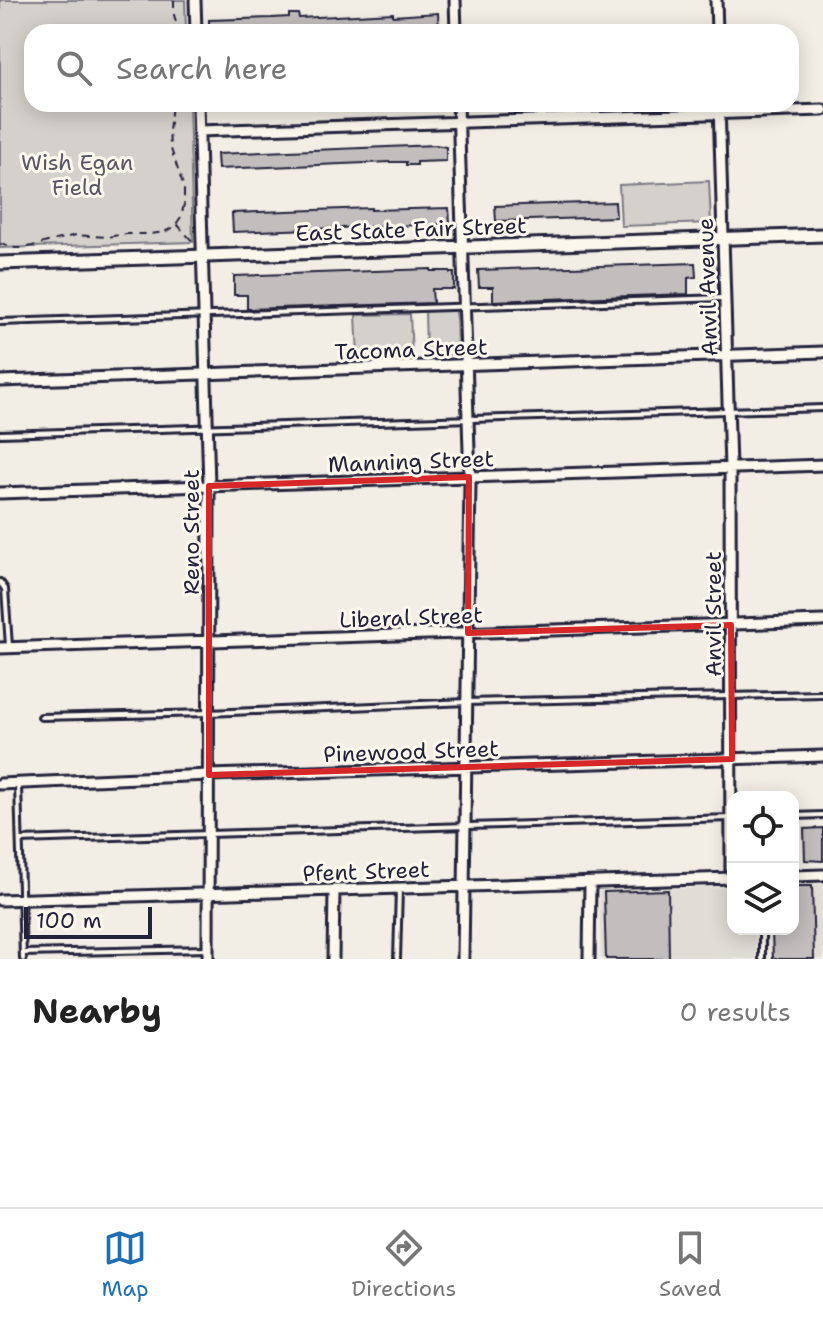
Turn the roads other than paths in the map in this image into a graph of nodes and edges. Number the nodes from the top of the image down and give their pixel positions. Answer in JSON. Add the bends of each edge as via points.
{"nodes":[{"id":1,"x":195,"y":0,"type":"edge"},
{"id":2,"x":455,"y":0,"type":"edge"},
{"id":3,"x":716,"y":0,"type":"edge"},
{"id":4,"x":196,"y":24,"type":"edge"},
{"id":5,"x":456,"y":24,"type":"edge"},
{"id":6,"x":717,"y":24,"type":"edge"},
{"id":7,"x":799,"y":110,"type":"edge"},
{"id":8,"x":823,"y":110,"type":"edge"},
{"id":9,"x":198,"y":112,"type":"edge"},
{"id":10,"x":458,"y":112,"type":"edge"},
{"id":11,"x":663,"y":112,"type":"edge"},
{"id":12,"x":719,"y":112,"type":"edge"},
{"id":13,"x":459,"y":123,"type":"junction"},
{"id":14,"x":199,"y":131,"type":"junction"},
{"id":15,"x":823,"y":235,"type":"edge"},
{"id":16,"x":723,"y":238,"type":"junction"},
{"id":17,"x":464,"y":246,"type":"junction"},
{"id":18,"x":203,"y":256,"type":"junction"},
{"id":19,"x":0,"y":263,"type":"edge"},
{"id":20,"x":725,"y":298,"type":"junction"},
{"id":21,"x":465,"y":308,"type":"junction"},
{"id":22,"x":204,"y":315,"type":"junction"},
{"id":23,"x":0,"y":322,"type":"edge"},
{"id":24,"x":823,"y":352,"type":"edge"},
{"id":25,"x":728,"y":355,"type":"junction"},
{"id":26,"x":466,"y":365,"type":"junction"},
{"id":27,"x":206,"y":374,"type":"junction"},
{"id":28,"x":0,"y":381,"type":"edge"},
{"id":29,"x":823,"y":408,"type":"edge"},
{"id":30,"x":729,"y":410,"type":"junction"},
{"id":31,"x":468,"y":418,"type":"junction"},
{"id":32,"x":207,"y":427,"type":"junction"},
{"id":33,"x":0,"y":434,"type":"edge"},
{"id":34,"x":823,"y":465,"type":"edge"},
{"id":35,"x":730,"y":468,"type":"junction"},
{"id":36,"x":469,"y":477,"type":"junction"},
{"id":37,"x":209,"y":486,"type":"junction"},
{"id":38,"x":0,"y":493,"type":"edge"},
{"id":39,"x":0,"y":582,"type":"edge"},
{"id":40,"x":823,"y":621,"type":"edge"},
{"id":41,"x":731,"y":625,"type":"junction"},
{"id":42,"x":468,"y":633,"type":"junction"},
{"id":43,"x":209,"y":641,"type":"junction"},
{"id":44,"x":4,"y":648,"type":"edge"},
{"id":45,"x":823,"y":694,"type":"edge"},
{"id":46,"x":732,"y":697,"type":"junction"},
{"id":47,"x":467,"y":702,"type":"junction"},
{"id":48,"x":209,"y":713,"type":"junction"},
{"id":49,"x":41,"y":717,"type":"dead end"},
{"id":50,"x":823,"y":756,"type":"edge"},
{"id":51,"x":732,"y":759,"type":"junction"},
{"id":52,"x":466,"y":767,"type":"junction"},
{"id":53,"x":209,"y":775,"type":"junction"},
{"id":54,"x":18,"y":783,"type":"junction"},
{"id":55,"x":0,"y":784,"type":"edge"},
{"id":56,"x":732,"y":791,"type":"edge"},
{"id":57,"x":823,"y":815,"type":"edge"},
{"id":58,"x":799,"y":816,"type":"edge"},
{"id":59,"x":727,"y":817,"type":"edge"},
{"id":60,"x":465,"y":827,"type":"junction"},
{"id":61,"x":209,"y":833,"type":"junction"},
{"id":62,"x":20,"y":840,"type":"junction"},
{"id":63,"x":823,"y":875,"type":"edge"},
{"id":64,"x":799,"y":876,"type":"edge"},
{"id":65,"x":727,"y":878,"type":"edge"},
{"id":66,"x":590,"y":883,"type":"junction"},
{"id":67,"x":464,"y":886,"type":"junction"},
{"id":68,"x":399,"y":888,"type":"junction"},
{"id":69,"x":334,"y":890,"type":"junction"},
{"id":70,"x":209,"y":894,"type":"junction"},
{"id":71,"x":0,"y":900,"type":"edge"},
{"id":72,"x":21,"y":900,"type":"junction"},
{"id":73,"x":762,"y":935,"type":"edge"},
{"id":74,"x":208,"y":954,"type":"edge"},
{"id":75,"x":23,"y":956,"type":"edge"},
{"id":76,"x":333,"y":959,"type":"edge"},
{"id":77,"x":397,"y":959,"type":"edge"},
{"id":78,"x":463,"y":959,"type":"edge"},
{"id":79,"x":589,"y":959,"type":"edge"},
{"id":80,"x":762,"y":959,"type":"edge"}],
"edges":[{"from":1,"to":4,"type":"street"},
{"from":2,"to":5,"type":"street"},
{"from":3,"to":6,"type":"street"},
{"from":7,"to":8,"type":"street"},
{"from":9,"to":14,"type":"street","name":"Reno Street"},
{"from":10,"to":13,"type":"street"},
{"from":11,"to":13,"type":"street"},
{"from":12,"to":16,"type":"street","name":"Anvil Avenue"},
{"from":13,"to":14,"type":"street"},
{"from":13,"to":17,"type":"street"},
{"from":14,"to":18,"type":"street","name":"Reno Street"},
{"from":15,"to":16,"type":"street","name":"East State Fair Street"},
{"from":16,"to":17,"type":"street","name":"East State Fair Street"},
{"from":16,"to":20,"type":"street","name":"Anvil Avenue"},
{"from":17,"to":18,"type":"street","name":"East State Fair Street"},
{"from":17,"to":21,"type":"street"},
{"from":18,"to":19,"type":"street","name":"East State Fair Street"},
{"from":18,"to":22,"type":"street","name":"Reno Street"},
{"from":20,"to":21,"type":"lane"},
{"from":20,"to":25,"type":"street","name":"Anvil Avenue"},
{"from":21,"to":22,"type":"lane"},
{"from":21,"to":26,"type":"street"},
{"from":22,"to":23,"type":"lane"},
{"from":22,"to":27,"type":"street","name":"Reno Street"},
{"from":24,"to":25,"type":"street","name":"Tacoma Street"},
{"from":25,"to":26,"type":"street","name":"Tacoma Street"},
{"from":25,"to":30,"type":"street","name":"Anvil Avenue"},
{"from":26,"to":27,"type":"street","name":"Tacoma Street"},
{"from":26,"to":31,"type":"street"},
{"from":27,"to":28,"type":"street","name":"Tacoma Street"},
{"from":27,"to":32,"type":"street","name":"Reno Street"},
{"from":29,"to":30,"type":"lane"},
{"from":30,"to":31,"type":"lane"},
{"from":30,"to":35,"type":"street","name":"Anvil Avenue"},
{"from":31,"to":32,"type":"lane"},
{"from":31,"to":36,"type":"street"},
{"from":32,"to":33,"type":"lane"},
{"from":32,"to":37,"type":"street","name":"Reno Street"},
{"from":34,"to":35,"type":"street","name":"Manning Street"},
{"from":35,"to":36,"type":"street","name":"Manning Street"},
{"from":35,"to":41,"type":"street","name":"Anvil Street"},
{"from":36,"to":37,"type":"street","name":"Manning Street"},
{"from":36,"to":42,"type":"street"},
{"from":37,"to":38,"type":"street","name":"Manning Street"},
{"from":37,"to":43,"type":"street","name":"Reno Street"},
{"from":39,"to":44,"type":"lane","via":[[5,589]]},
{"from":40,"to":41,"type":"street","name":"Liberal Street"},
{"from":41,"to":42,"type":"street","name":"Liberal Street"},
{"from":41,"to":46,"type":"street","name":"Anvil Street"},
{"from":42,"to":43,"type":"street","name":"Liberal Street"},
{"from":42,"to":47,"type":"street"},
{"from":43,"to":44,"type":"street","name":"Liberal Street"},
{"from":43,"to":48,"type":"street","name":"Reno Street"},
{"from":45,"to":46,"type":"lane"},
{"from":46,"to":47,"type":"lane"},
{"from":46,"to":51,"type":"street","name":"Anvil Street"},
{"from":47,"to":48,"type":"lane"},
{"from":47,"to":52,"type":"street"},
{"from":48,"to":49,"type":"lane"},
{"from":48,"to":53,"type":"street","name":"Reno Street"},
{"from":50,"to":51,"type":"street","name":"Pinewood Street"},
{"from":51,"to":52,"type":"street","name":"Pinewood Street"},
{"from":51,"to":56,"type":"street"},
{"from":52,"to":53,"type":"street","name":"Pinewood Street"},
{"from":52,"to":60,"type":"street"},
{"from":53,"to":54,"type":"street","name":"Pinewood Street"},
{"from":53,"to":61,"type":"street","name":"Reno Street"},
{"from":54,"to":55,"type":"street","name":"Pinewood Street"},
{"from":54,"to":62,"type":"lane"},
{"from":57,"to":58,"type":"lane"},
{"from":59,"to":60,"type":"lane"},
{"from":60,"to":61,"type":"lane"},
{"from":60,"to":67,"type":"street"},
{"from":61,"to":62,"type":"lane"},
{"from":61,"to":70,"type":"street","name":"Reno Street"},
{"from":62,"to":72,"type":"lane"},
{"from":63,"to":64,"type":"street"},
{"from":65,"to":66,"type":"street","name":"Pfent Street"},
{"from":66,"to":67,"type":"street","name":"Pfent Street"},
{"from":66,"to":79,"type":"street"},
{"from":67,"to":68,"type":"street","name":"Pfent Street"},
{"from":67,"to":78,"type":"street"},
{"from":68,"to":69,"type":"street","name":"Pfent Street"},
{"from":68,"to":77,"type":"lane"},
{"from":69,"to":70,"type":"street","name":"Pfent Street"},
{"from":69,"to":76,"type":"street"},
{"from":70,"to":72,"type":"street","name":"Pfent Street"},
{"from":70,"to":74,"type":"street","name":"Reno Street"},
{"from":71,"to":72,"type":"street","name":"Pfent Street"},
{"from":72,"to":75,"type":"lane"},
{"from":73,"to":80,"type":"lane"},
{"from":74,"to":75,"type":"lane"}]}
